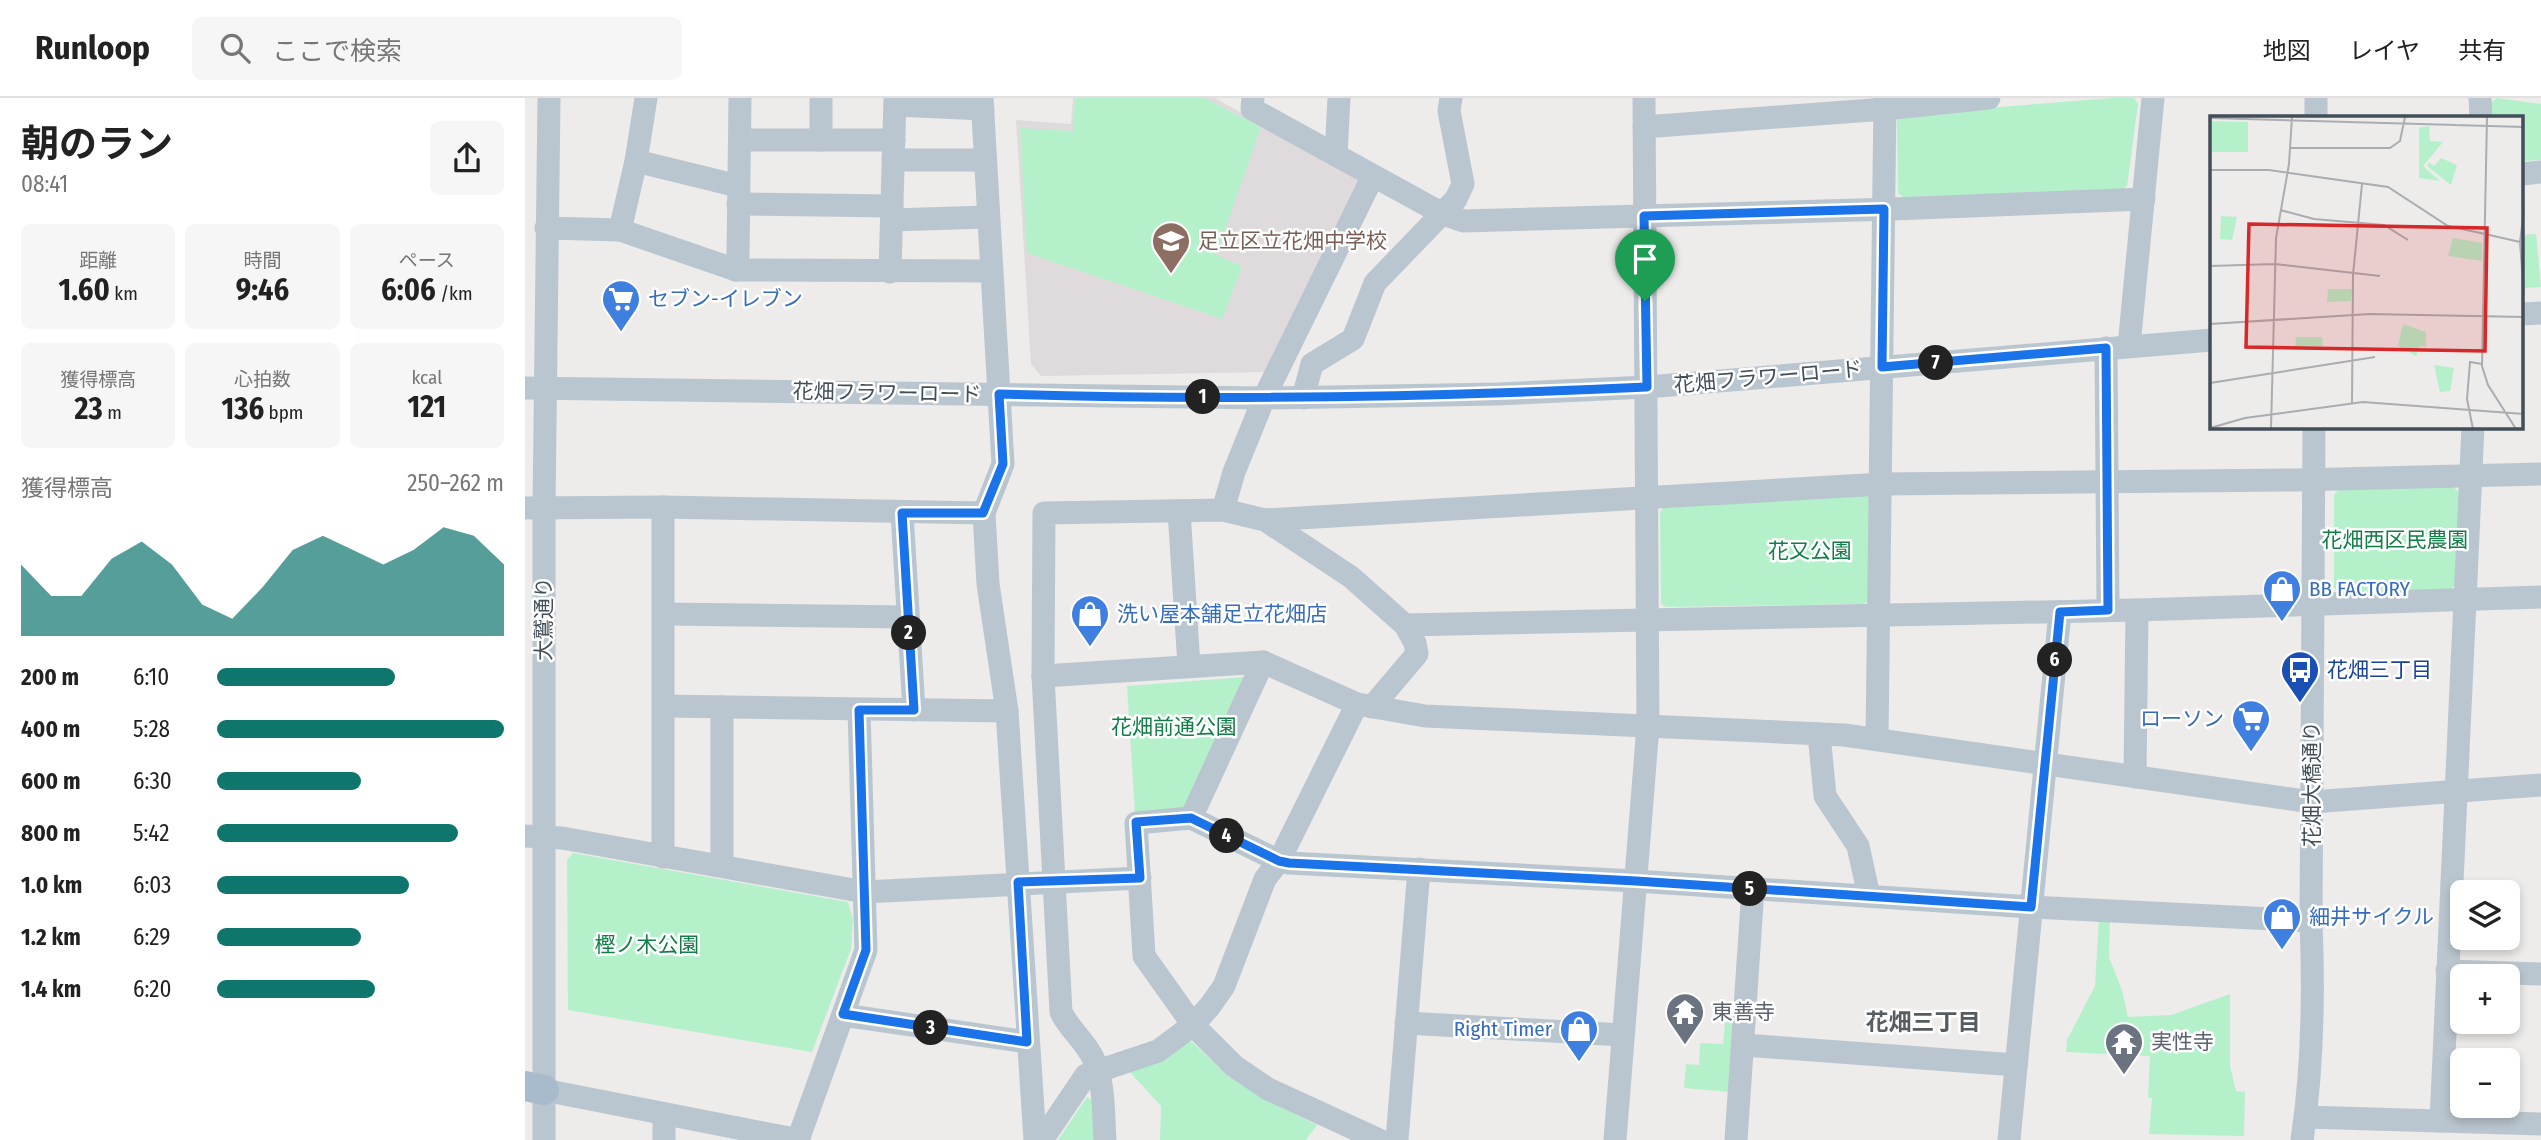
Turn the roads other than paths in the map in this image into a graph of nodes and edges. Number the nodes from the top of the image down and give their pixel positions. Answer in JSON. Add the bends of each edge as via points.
{"nodes":[{"id":1,"x":549,"y":98,"type":"edge"},
{"id":2,"x":646,"y":98,"type":"edge"},
{"id":3,"x":740,"y":98,"type":"edge"},
{"id":4,"x":821,"y":98,"type":"edge"},
{"id":5,"x":1253,"y":98,"type":"edge"},
{"id":6,"x":1339,"y":98,"type":"edge"},
{"id":7,"x":1451,"y":98,"type":"edge"},
{"id":8,"x":1644,"y":98,"type":"edge"},
{"id":9,"x":1989,"y":98,"type":"edge"},
{"id":10,"x":2153,"y":98,"type":"edge"},
{"id":11,"x":2316,"y":98,"type":"edge"},
{"id":12,"x":2480,"y":98,"type":"edge"},
{"id":13,"x":895,"y":101,"type":"edge"},
{"id":14,"x":983,"y":103,"type":"edge"},
{"id":15,"x":1885,"y":103,"type":"edge"},
{"id":16,"x":2316,"y":116,"type":"edge"},
{"id":17,"x":2480,"y":116,"type":"edge"},
{"id":18,"x":1644,"y":127,"type":"junction"},
{"id":19,"x":740,"y":140,"type":"junction"},
{"id":20,"x":821,"y":140,"type":"junction"},
{"id":21,"x":894,"y":150,"type":"junction"},
{"id":22,"x":1336,"y":155,"type":"junction"},
{"id":23,"x":985,"y":160,"type":"junction"},
{"id":24,"x":636,"y":161,"type":"junction"},
{"id":25,"x":2541,"y":172,"type":"edge"},
{"id":26,"x":2523,"y":174,"type":"edge"},
{"id":27,"x":1373,"y":176,"type":"junction"},
{"id":28,"x":738,"y":195,"type":"junction"},
{"id":29,"x":2144,"y":199,"type":"junction"},
{"id":30,"x":1884,"y":209,"type":"junction"},
{"id":31,"x":892,"y":213,"type":"junction"},
{"id":32,"x":1443,"y":214,"type":"junction"},
{"id":33,"x":1644,"y":216,"type":"junction"},
{"id":34,"x":988,"y":217,"type":"junction"},
{"id":35,"x":546,"y":228,"type":"junction"},
{"id":36,"x":620,"y":230,"type":"junction"},
{"id":37,"x":736,"y":270,"type":"junction"},
{"id":38,"x":991,"y":271,"type":"junction"},
{"id":39,"x":890,"y":272,"type":"junction"},
{"id":40,"x":2541,"y":313,"type":"edge"},
{"id":41,"x":2523,"y":314,"type":"edge"},
{"id":42,"x":2210,"y":340,"type":"edge"},
{"id":43,"x":2118,"y":347,"type":"junction"},
{"id":44,"x":1882,"y":367,"type":"junction"},
{"id":45,"x":1647,"y":387,"type":"junction"},
{"id":46,"x":535,"y":388,"type":"edge"},
{"id":47,"x":999,"y":394,"type":"junction"},
{"id":48,"x":1263,"y":398,"type":"junction"},
{"id":49,"x":1303,"y":398,"type":"junction"},
{"id":50,"x":2314,"y":429,"type":"edge"},
{"id":51,"x":2473,"y":429,"type":"edge"},
{"id":52,"x":2541,"y":474,"type":"edge"},
{"id":53,"x":2470,"y":477,"type":"junction"},
{"id":54,"x":2314,"y":479,"type":"junction"},
{"id":55,"x":2106,"y":482,"type":"junction"},
{"id":56,"x":1882,"y":484,"type":"junction"},
{"id":57,"x":1647,"y":497,"type":"junction"},
{"id":58,"x":663,"y":507,"type":"junction"},
{"id":59,"x":535,"y":508,"type":"edge"},
{"id":60,"x":1223,"y":510,"type":"junction"},
{"id":61,"x":1179,"y":512,"type":"junction"},
{"id":62,"x":902,"y":513,"type":"junction"},
{"id":63,"x":983,"y":513,"type":"junction"},
{"id":64,"x":1265,"y":520,"type":"junction"},
{"id":65,"x":2541,"y":597,"type":"edge"},
{"id":66,"x":2465,"y":599,"type":"junction"},
{"id":67,"x":2313,"y":605,"type":"junction"},
{"id":68,"x":2108,"y":610,"type":"junction"},
{"id":69,"x":2137,"y":610,"type":"junction"},
{"id":70,"x":2060,"y":612,"type":"junction"},
{"id":71,"x":664,"y":614,"type":"junction"},
{"id":72,"x":1880,"y":614,"type":"junction"},
{"id":73,"x":908,"y":617,"type":"junction"},
{"id":74,"x":1648,"y":620,"type":"junction"},
{"id":75,"x":1405,"y":625,"type":"junction"},
{"id":76,"x":1263,"y":662,"type":"junction"},
{"id":77,"x":1189,"y":666,"type":"junction"},
{"id":78,"x":1043,"y":676,"type":"junction"},
{"id":79,"x":664,"y":706,"type":"junction"},
{"id":80,"x":1364,"y":706,"type":"junction"},
{"id":81,"x":722,"y":707,"type":"junction"},
{"id":82,"x":859,"y":710,"type":"junction"},
{"id":83,"x":914,"y":710,"type":"junction"},
{"id":84,"x":1007,"y":711,"type":"junction"},
{"id":85,"x":1649,"y":726,"type":"junction"},
{"id":86,"x":1819,"y":734,"type":"junction"},
{"id":87,"x":1877,"y":739,"type":"junction"},
{"id":88,"x":535,"y":751,"type":"edge"},
{"id":89,"x":2046,"y":764,"type":"junction"},
{"id":90,"x":2135,"y":777,"type":"junction"},
{"id":91,"x":2541,"y":785,"type":"edge"},
{"id":92,"x":2456,"y":791,"type":"junction"},
{"id":93,"x":2312,"y":802,"type":"junction"},
{"id":94,"x":1191,"y":818,"type":"junction"},
{"id":95,"x":535,"y":836,"type":"edge"},
{"id":96,"x":663,"y":857,"type":"junction"},
{"id":97,"x":1279,"y":861,"type":"junction"},
{"id":98,"x":722,"y":865,"type":"junction"},
{"id":99,"x":1419,"y":869,"type":"junction"},
{"id":100,"x":1140,"y":878,"type":"junction"},
{"id":101,"x":1055,"y":881,"type":"junction"},
{"id":102,"x":1636,"y":881,"type":"junction"},
{"id":103,"x":1018,"y":882,"type":"junction"},
{"id":104,"x":1753,"y":889,"type":"junction"},
{"id":105,"x":865,"y":892,"type":"junction"},
{"id":106,"x":1869,"y":896,"type":"junction"},
{"id":107,"x":2031,"y":907,"type":"junction"},
{"id":108,"x":2311,"y":921,"type":"junction"},
{"id":109,"x":2447,"y":971,"type":"junction"},
{"id":110,"x":2541,"y":974,"type":"edge"},
{"id":111,"x":843,"y":1014,"type":"junction"},
{"id":112,"x":1406,"y":1023,"type":"junction"},
{"id":113,"x":1193,"y":1025,"type":"junction"},
{"id":114,"x":1623,"y":1035,"type":"junction"},
{"id":115,"x":1027,"y":1042,"type":"junction"},
{"id":116,"x":1744,"y":1045,"type":"junction"},
{"id":117,"x":2016,"y":1065,"type":"junction"},
{"id":118,"x":1097,"y":1071,"type":"junction"},
{"id":119,"x":534,"y":1088,"type":"edge"},
{"id":120,"x":664,"y":1114,"type":"junction"},
{"id":121,"x":2305,"y":1117,"type":"junction"},
{"id":122,"x":2441,"y":1121,"type":"junction"},
{"id":123,"x":2541,"y":1124,"type":"edge"},
{"id":124,"x":544,"y":1140,"type":"edge"},
{"id":125,"x":664,"y":1140,"type":"edge"},
{"id":126,"x":799,"y":1140,"type":"edge"},
{"id":127,"x":1035,"y":1140,"type":"edge"},
{"id":128,"x":1042,"y":1140,"type":"edge"},
{"id":129,"x":1105,"y":1140,"type":"edge"},
{"id":130,"x":1379,"y":1140,"type":"edge"},
{"id":131,"x":1397,"y":1140,"type":"edge"},
{"id":132,"x":1615,"y":1140,"type":"edge"},
{"id":133,"x":1736,"y":1140,"type":"edge"},
{"id":134,"x":2009,"y":1140,"type":"edge"},
{"id":135,"x":2302,"y":1140,"type":"edge"}],
"edges":[{"from":1,"to":35,"type":"street","name":"大鷲通り"},
{"from":2,"to":24,"type":"street"},
{"from":3,"to":19,"type":"street"},
{"from":4,"to":20,"type":"street"},
{"from":5,"to":22,"type":"street","via":[[1252,108]]},
{"from":6,"to":22,"type":"street"},
{"from":7,"to":32,"type":"street","via":[[1449,111],[1463,184]]},
{"from":8,"to":18,"type":"street"},
{"from":9,"to":15,"type":"street"},
{"from":10,"to":29,"type":"street"},
{"from":11,"to":16,"type":"street"},
{"from":12,"to":17,"type":"street"},
{"from":13,"to":14,"type":"street"},
{"from":13,"to":21,"type":"street"},
{"from":14,"to":23,"type":"street"},
{"from":15,"to":18,"type":"street"},
{"from":15,"to":30,"type":"street"},
{"from":18,"to":33,"type":"street"},
{"from":19,"to":20,"type":"street"},
{"from":19,"to":28,"type":"street"},
{"from":20,"to":21,"type":"street"},
{"from":21,"to":23,"type":"street"},
{"from":21,"to":31,"type":"street"},
{"from":22,"to":27,"type":"street"},
{"from":23,"to":34,"type":"street"},
{"from":24,"to":28,"type":"street"},
{"from":24,"to":36,"type":"street"},
{"from":25,"to":26,"type":"street"},
{"from":27,"to":32,"type":"street"},
{"from":27,"to":48,"type":"street"},
{"from":28,"to":31,"type":"street"},
{"from":28,"to":37,"type":"street"},
{"from":29,"to":30,"type":"street"},
{"from":29,"to":43,"type":"street"},
{"from":30,"to":33,"type":"street"},
{"from":30,"to":44,"type":"street"},
{"from":31,"to":34,"type":"street"},
{"from":31,"to":39,"type":"street"},
{"from":32,"to":33,"type":"street","via":[[1464,221]]},
{"from":32,"to":49,"type":"street","via":[[1375,283],[1353,339],[1312,364]]},
{"from":33,"to":45,"type":"street"},
{"from":34,"to":38,"type":"street"},
{"from":35,"to":36,"type":"street"},
{"from":35,"to":46,"type":"street","name":"大鷲通り"},
{"from":36,"to":37,"type":"street"},
{"from":37,"to":39,"type":"street"},
{"from":38,"to":39,"type":"street"},
{"from":38,"to":47,"type":"street"},
{"from":40,"to":41,"type":"street"},
{"from":42,"to":43,"type":"street","name":"花畑フラワーロード"},
{"from":43,"to":44,"type":"street","name":"花畑フラワーロード"},
{"from":43,"to":55,"type":"street"},
{"from":44,"to":45,"type":"street","name":"花畑フラワーロード"},
{"from":44,"to":56,"type":"street"},
{"from":45,"to":49,"type":"street","name":"花畑フラワーロード"},
{"from":45,"to":57,"type":"street"},
{"from":46,"to":47,"type":"street","name":"花畑フラワーロード"},
{"from":46,"to":59,"type":"street","name":"大鷲通り"},
{"from":47,"to":48,"type":"street","name":"花畑フラワーロード"},
{"from":47,"to":63,"type":"street","via":[[1003,464]]},
{"from":48,"to":49,"type":"street","name":"花畑フラワーロード"},
{"from":48,"to":60,"type":"street"},
{"from":50,"to":54,"type":"street","name":"花畑大橋通り"},
{"from":51,"to":53,"type":"street"},
{"from":52,"to":53,"type":"street"},
{"from":53,"to":54,"type":"street"},
{"from":53,"to":66,"type":"street"},
{"from":54,"to":55,"type":"street"},
{"from":54,"to":67,"type":"street","name":"花畑大橋通り"},
{"from":55,"to":56,"type":"street"},
{"from":55,"to":68,"type":"street"},
{"from":56,"to":57,"type":"street"},
{"from":56,"to":72,"type":"street"},
{"from":57,"to":64,"type":"street"},
{"from":57,"to":74,"type":"street"},
{"from":58,"to":59,"type":"street"},
{"from":58,"to":62,"type":"street"},
{"from":58,"to":71,"type":"street"},
{"from":59,"to":88,"type":"street","name":"大鷲通り"},
{"from":60,"to":61,"type":"street"},
{"from":60,"to":64,"type":"street"},
{"from":61,"to":77,"type":"street"},
{"from":61,"to":78,"type":"street","via":[[1044,513]]},
{"from":62,"to":63,"type":"street"},
{"from":62,"to":73,"type":"street"},
{"from":63,"to":84,"type":"street","via":[[988,584]]},
{"from":64,"to":75,"type":"street","via":[[1351,577]]},
{"from":65,"to":66,"type":"street"},
{"from":66,"to":67,"type":"street"},
{"from":66,"to":92,"type":"street"},
{"from":67,"to":69,"type":"street"},
{"from":67,"to":93,"type":"street","name":"花畑大橋通り"},
{"from":68,"to":69,"type":"street"},
{"from":68,"to":70,"type":"street"},
{"from":69,"to":90,"type":"street"},
{"from":70,"to":72,"type":"street"},
{"from":70,"to":89,"type":"street"},
{"from":71,"to":73,"type":"street"},
{"from":71,"to":79,"type":"street"},
{"from":72,"to":74,"type":"street"},
{"from":72,"to":87,"type":"street"},
{"from":73,"to":83,"type":"street"},
{"from":74,"to":75,"type":"street"},
{"from":74,"to":85,"type":"street"},
{"from":75,"to":80,"type":"street","via":[[1417,654]]},
{"from":76,"to":77,"type":"street"},
{"from":76,"to":80,"type":"street"},
{"from":76,"to":94,"type":"street"},
{"from":77,"to":78,"type":"street"},
{"from":78,"to":101,"type":"street"},
{"from":79,"to":81,"type":"street"},
{"from":79,"to":96,"type":"street"},
{"from":80,"to":85,"type":"street","via":[[1425,716]]},
{"from":80,"to":97,"type":"street"},
{"from":81,"to":82,"type":"street"},
{"from":81,"to":98,"type":"street"},
{"from":82,"to":83,"type":"street"},
{"from":82,"to":105,"type":"street"},
{"from":83,"to":84,"type":"street"},
{"from":84,"to":103,"type":"street"},
{"from":85,"to":86,"type":"street"},
{"from":85,"to":102,"type":"street"},
{"from":86,"to":87,"type":"street"},
{"from":86,"to":106,"type":"street","via":[[1825,796],[1858,846]]},
{"from":87,"to":89,"type":"street"},
{"from":88,"to":95,"type":"street","name":"大鷲通り"},
{"from":89,"to":90,"type":"street"},
{"from":89,"to":107,"type":"street"},
{"from":90,"to":93,"type":"street"},
{"from":91,"to":92,"type":"street"},
{"from":92,"to":93,"type":"street"},
{"from":92,"to":109,"type":"street"},
{"from":93,"to":108,"type":"street","name":"花畑大橋通り"},
{"from":94,"to":97,"type":"street"},
{"from":94,"to":100,"type":"street","via":[[1136,822]]},
{"from":95,"to":96,"type":"street"},
{"from":95,"to":119,"type":"street","name":"大鷲通り"},
{"from":96,"to":98,"type":"street"},
{"from":97,"to":99,"type":"street"},
{"from":97,"to":113,"type":"street","via":[[1265,879],[1224,986]]},
{"from":98,"to":105,"type":"street"},
{"from":99,"to":102,"type":"street"},
{"from":99,"to":112,"type":"street"},
{"from":100,"to":101,"type":"street"},
{"from":100,"to":113,"type":"street","via":[[1144,956]]},
{"from":101,"to":103,"type":"street"},
{"from":101,"to":118,"type":"street","via":[[1061,1012],[1093,1056]]},
{"from":102,"to":104,"type":"street"},
{"from":102,"to":114,"type":"street"},
{"from":103,"to":105,"type":"street"},
{"from":103,"to":115,"type":"street"},
{"from":104,"to":106,"type":"street"},
{"from":104,"to":116,"type":"street"},
{"from":105,"to":111,"type":"street","via":[[866,950]]},
{"from":106,"to":107,"type":"street"},
{"from":107,"to":108,"type":"street"},
{"from":107,"to":117,"type":"street"},
{"from":108,"to":121,"type":"street","name":"花畑大橋通り","via":[[2312,1011]]},
{"from":109,"to":110,"type":"street"},
{"from":109,"to":122,"type":"street"},
{"from":111,"to":115,"type":"street"},
{"from":111,"to":126,"type":"street"},
{"from":112,"to":114,"type":"street"},
{"from":112,"to":131,"type":"street"},
{"from":113,"to":118,"type":"street","via":[[1158,1051]]},
{"from":113,"to":130,"type":"street","via":[[1234,1066],[1268,1089]]},
{"from":114,"to":132,"type":"street"},
{"from":115,"to":127,"type":"street"},
{"from":116,"to":117,"type":"street"},
{"from":116,"to":133,"type":"street"},
{"from":117,"to":134,"type":"street"},
{"from":118,"to":128,"type":"street","via":[[1086,1075]]},
{"from":118,"to":129,"type":"street"},
{"from":119,"to":120,"type":"street"},
{"from":119,"to":124,"type":"street","name":"大鷲通り"},
{"from":120,"to":125,"type":"street"},
{"from":120,"to":126,"type":"street"},
{"from":121,"to":122,"type":"street"},
{"from":121,"to":135,"type":"street","name":"花畑大橋通り"},
{"from":122,"to":123,"type":"street"}]}
